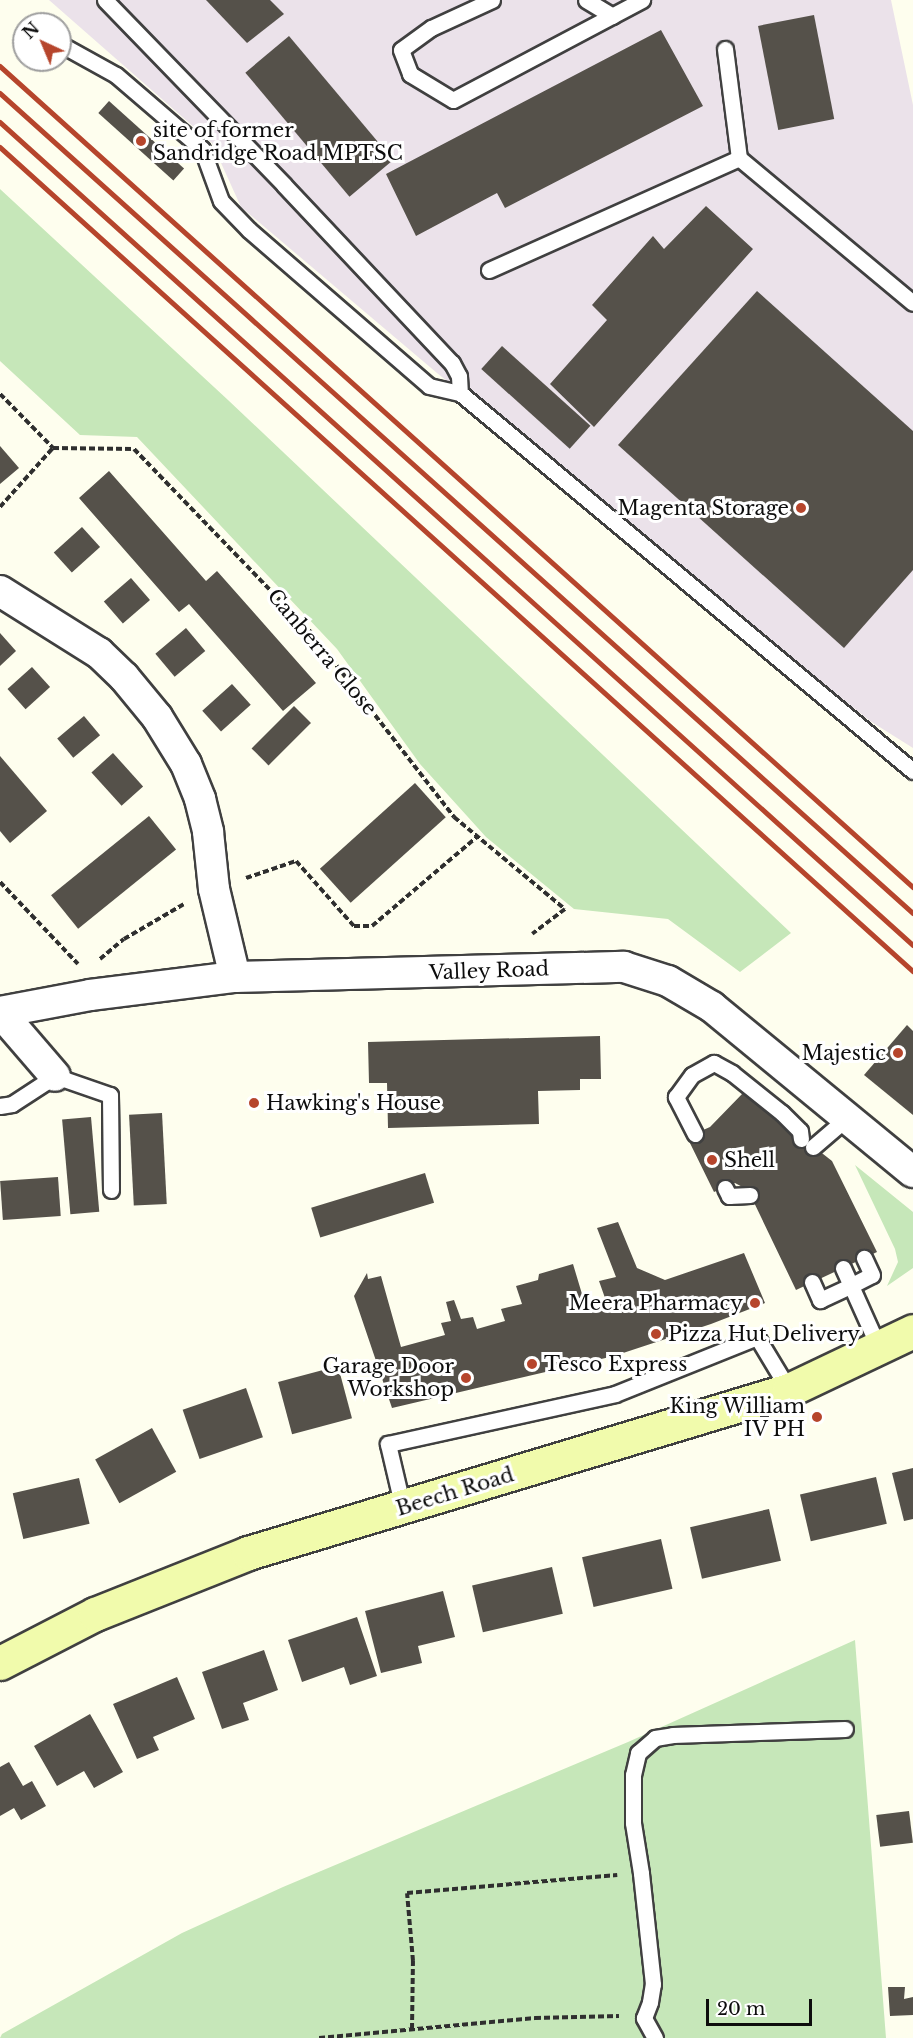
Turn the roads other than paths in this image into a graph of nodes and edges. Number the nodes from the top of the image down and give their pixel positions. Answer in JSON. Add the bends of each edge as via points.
{"nodes":[{"id":1,"x":105,"y":0,"type":"edge"},
{"id":2,"x":492,"y":0,"type":"edge"},
{"id":3,"x":586,"y":0,"type":"edge"},
{"id":4,"x":642,"y":0,"type":"edge"},
{"id":5,"x":613,"y":16,"type":"junction"},
{"id":6,"x":725,"y":49,"type":"dead end"},
{"id":7,"x":72,"y":51,"type":"edge"},
{"id":8,"x":739,"y":158,"type":"junction"},
{"id":9,"x":489,"y":270,"type":"dead end"},
{"id":10,"x":913,"y":303,"type":"edge"},
{"id":11,"x":460,"y":393,"type":"junction"},
{"id":12,"x":0,"y":591,"type":"edge"},
{"id":13,"x":913,"y":771,"type":"edge"},
{"id":14,"x":236,"y":977,"type":"junction"},
{"id":15,"x":0,"y":1012,"type":"edge"},
{"id":16,"x":55,"y":1076,"type":"junction"},
{"id":17,"x":0,"y":1106,"type":"edge"},
{"id":18,"x":848,"y":1117,"type":"junction"},
{"id":19,"x":695,"y":1134,"type":"dead end"},
{"id":20,"x":913,"y":1172,"type":"edge"},
{"id":21,"x":725,"y":1188,"type":"dead end"},
{"id":22,"x":111,"y":1190,"type":"dead end"},
{"id":23,"x":750,"y":1195,"type":"dead end"},
{"id":24,"x":864,"y":1258,"type":"dead end"},
{"id":25,"x":843,"y":1268,"type":"dead end"},
{"id":26,"x":812,"y":1282,"type":"dead end"},
{"id":27,"x":852,"y":1286,"type":"junction"},
{"id":28,"x":913,"y":1331,"type":"edge"},
{"id":29,"x":879,"y":1348,"type":"junction"},
{"id":30,"x":789,"y":1390,"type":"junction"},
{"id":31,"x":403,"y":1508,"type":"junction"},
{"id":32,"x":0,"y":1663,"type":"edge"},
{"id":33,"x":845,"y":1729,"type":"dead end"},
{"id":34,"x":655,"y":2038,"type":"edge"}],
"edges":[{"from":1,"to":11,"type":"lane","via":[[452,363],[459,376]]},
{"from":2,"to":5,"type":"lane","via":[[431,28],[401,50],[410,74],[453,100]]},
{"from":3,"to":5,"type":"lane"},
{"from":4,"to":5,"type":"lane"},
{"from":6,"to":8,"type":"lane"},
{"from":7,"to":11,"type":"lane","via":[[116,75],[202,149],[221,201],[249,230],[429,386]]},
{"from":8,"to":9,"type":"lane"},
{"from":8,"to":10,"type":"lane"},
{"from":11,"to":13,"type":"lane"},
{"from":12,"to":14,"type":"street","via":[[99,653],[158,717],[186,764],[200,799],[214,888]]},
{"from":14,"to":15,"type":"street","name":"Valley Road","via":[[88,983]]},
{"from":14,"to":18,"type":"street","name":"Valley Road","via":[[624,968],[668,981],[712,1007]]},
{"from":15,"to":16,"type":"street"},
{"from":16,"to":17,"type":"lane","via":[[12,1104]]},
{"from":16,"to":22,"type":"lane","via":[[110,1095]]},
{"from":18,"to":19,"type":"lane","via":[[807,1143],[782,1113],[714,1063],[692,1075],[676,1097]]},
{"from":18,"to":20,"type":"street","name":"Valley Road"},
{"from":21,"to":23,"type":"lane","via":[[729,1196]]},
{"from":24,"to":27,"type":"lane","via":[[872,1275]]},
{"from":25,"to":27,"type":"lane"},
{"from":26,"to":27,"type":"lane","via":[[820,1299]]},
{"from":27,"to":29,"type":"lane"},
{"from":28,"to":29,"type":"street","name":"Beech Road"},
{"from":29,"to":30,"type":"street","name":"Beech Road"},
{"from":30,"to":31,"type":"street","name":"Beech Road"},
{"from":30,"to":31,"type":"lane","via":[[757,1337],[615,1394],[388,1444]]},
{"from":31,"to":32,"type":"street","name":"Beech Road","via":[[248,1553],[95,1614]]},
{"from":33,"to":34,"type":"lane","via":[[656,1738],[638,1753],[633,1775],[633,1823],[653,1984],[644,2018]]}]}
